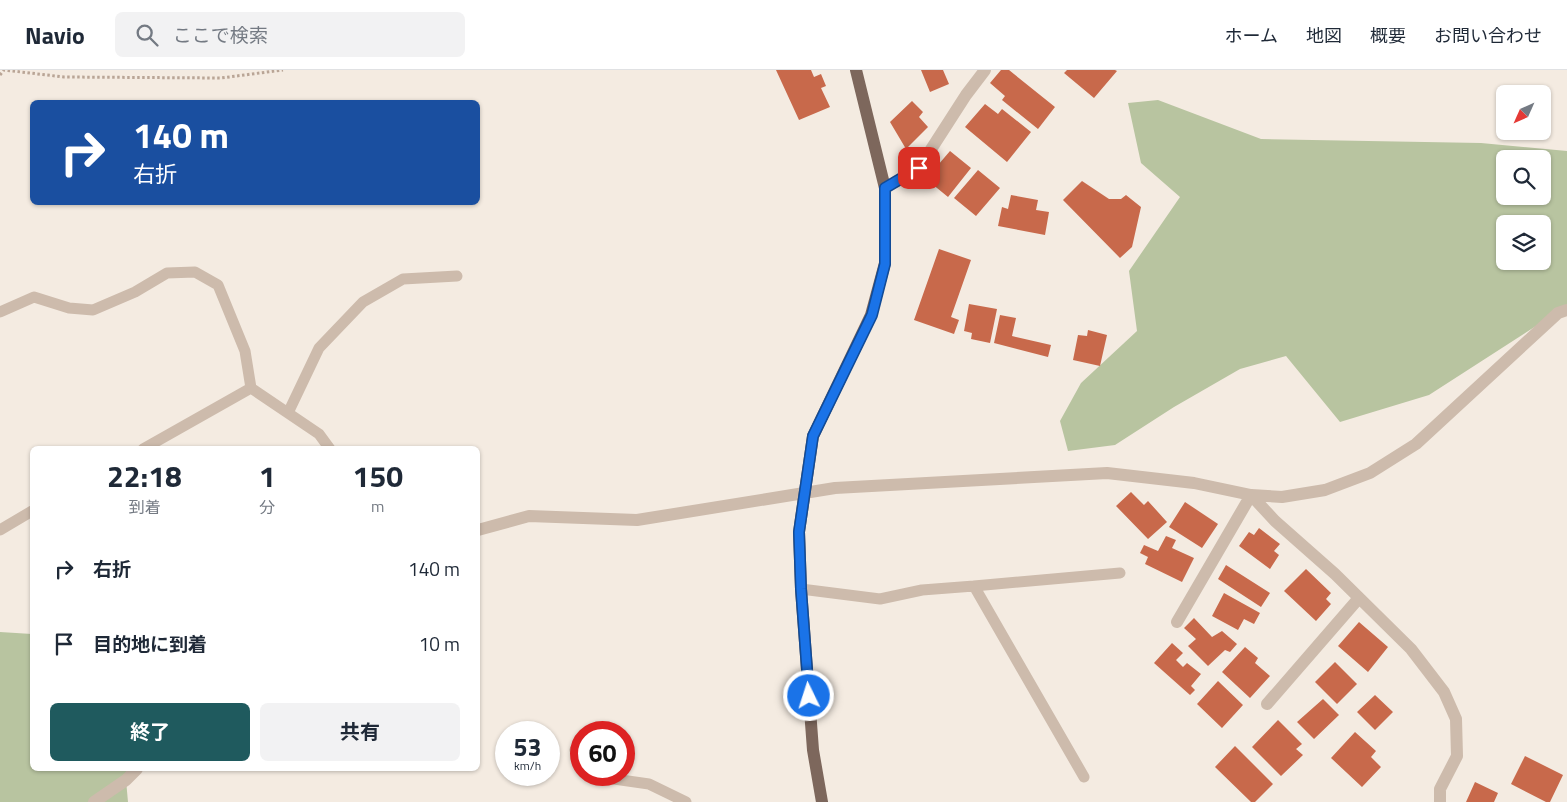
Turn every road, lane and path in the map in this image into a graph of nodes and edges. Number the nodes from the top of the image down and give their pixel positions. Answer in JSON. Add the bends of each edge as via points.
{"nodes":[{"id":1,"x":283,"y":70,"type":"edge"},
{"id":2,"x":856,"y":70,"type":"edge"},
{"id":3,"x":985,"y":70,"type":"edge"},
{"id":4,"x":0,"y":75,"type":"edge"},
{"id":5,"x":885,"y":188,"type":"junction"},
{"id":6,"x":457,"y":276,"type":"dead end"},
{"id":7,"x":1567,"y":310,"type":"edge"},
{"id":8,"x":0,"y":312,"type":"edge"},
{"id":9,"x":250,"y":388,"type":"junction"},
{"id":10,"x":288,"y":413,"type":"junction"},
{"id":11,"x":149,"y":446,"type":"edge"},
{"id":12,"x":328,"y":446,"type":"edge"},
{"id":13,"x":806,"y":492,"type":"junction"},
{"id":14,"x":1251,"y":495,"type":"junction"},
{"id":15,"x":30,"y":512,"type":"edge"},
{"id":16,"x":480,"y":529,"type":"edge"},
{"id":17,"x":0,"y":530,"type":"edge"},
{"id":18,"x":1120,"y":573,"type":"dead end"},
{"id":19,"x":974,"y":586,"type":"junction"},
{"id":20,"x":801,"y":589,"type":"junction"},
{"id":21,"x":1360,"y":598,"type":"junction"},
{"id":22,"x":1177,"y":622,"type":"dead end"},
{"id":23,"x":1266,"y":704,"type":"dead end"},
{"id":24,"x":134,"y":771,"type":"edge"},
{"id":25,"x":1084,"y":777,"type":"dead end"},
{"id":26,"x":635,"y":782,"type":"edge"},
{"id":27,"x":94,"y":802,"type":"edge"},
{"id":28,"x":686,"y":802,"type":"edge"},
{"id":29,"x":822,"y":802,"type":"edge"},
{"id":30,"x":1440,"y":802,"type":"edge"}],
"edges":[{"from":1,"to":4,"type":"path","via":[[221,78],[64,77],[4,70]]},
{"from":2,"to":5,"type":"main road"},
{"from":3,"to":5,"type":"street","via":[[919,168]]},
{"from":5,"to":13,"type":"main road","via":[[885,264],[872,315],[813,436]]},
{"from":6,"to":10,"type":"lane","via":[[403,279],[363,302],[319,348]]},
{"from":7,"to":14,"type":"street","via":[[1558,314],[1416,444],[1370,473],[1325,490],[1282,497]]},
{"from":8,"to":9,"type":"lane","via":[[34,297],[69,308],[93,310],[135,292],[167,273],[195,272],[218,285],[245,351]]},
{"from":9,"to":10,"type":"lane"},
{"from":9,"to":11,"type":"lane"},
{"from":10,"to":12,"type":"lane","via":[[319,434]]},
{"from":13,"to":14,"type":"street","via":[[1107,473],[1194,483]]},
{"from":13,"to":16,"type":"street","via":[[637,520],[529,516]]},
{"from":13,"to":20,"type":"main road","via":[[799,532]]},
{"from":14,"to":21,"type":"street"},
{"from":14,"to":22,"type":"street"},
{"from":15,"to":17,"type":"lane"},
{"from":18,"to":19,"type":"lane"},
{"from":19,"to":20,"type":"lane","via":[[922,590],[880,599]]},
{"from":19,"to":25,"type":"lane"},
{"from":20,"to":29,"type":"main road","via":[[813,750]]},
{"from":21,"to":23,"type":"street"},
{"from":21,"to":30,"type":"street","via":[[1411,649],[1444,692],[1456,719],[1457,756],[1440,789]]},
{"from":24,"to":27,"type":"street"},
{"from":26,"to":28,"type":"lane","via":[[649,784]]}]}
